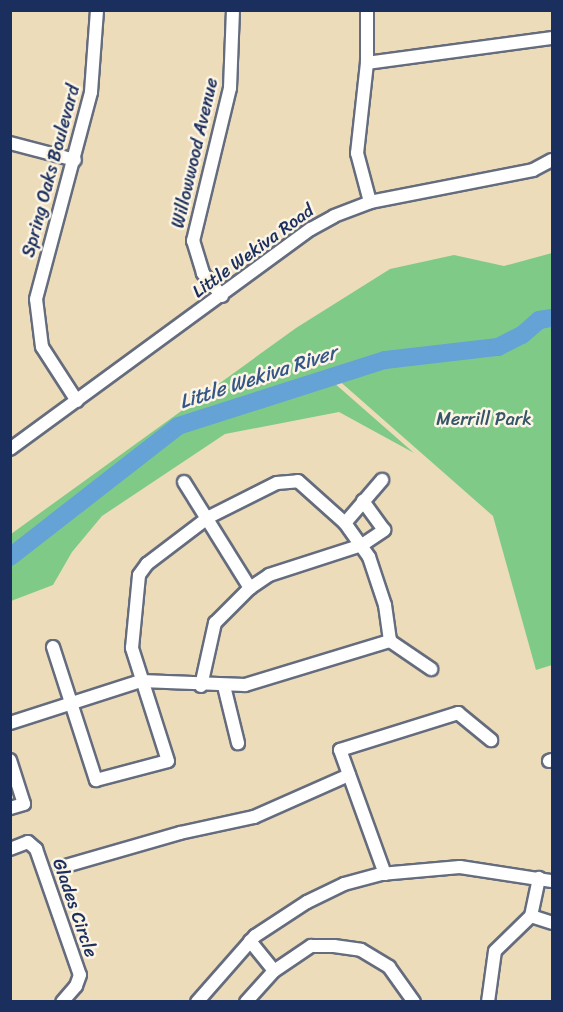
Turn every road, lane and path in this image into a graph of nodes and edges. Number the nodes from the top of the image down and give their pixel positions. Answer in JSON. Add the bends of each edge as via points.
{"nodes":[{"id":1,"x":97,"y":10,"type":"edge"},
{"id":2,"x":233,"y":10,"type":"edge"},
{"id":3,"x":367,"y":10,"type":"edge"},
{"id":4,"x":552,"y":38,"type":"edge"},
{"id":5,"x":367,"y":63,"type":"junction"},
{"id":6,"x":10,"y":143,"type":"edge"},
{"id":7,"x":75,"y":160,"type":"junction"},
{"id":8,"x":552,"y":160,"type":"edge"},
{"id":9,"x":370,"y":202,"type":"junction"},
{"id":10,"x":222,"y":296,"type":"junction"},
{"id":11,"x":77,"y":401,"type":"junction"},
{"id":12,"x":10,"y":449,"type":"edge"},
{"id":13,"x":382,"y":480,"type":"dead end"},
{"id":14,"x":184,"y":482,"type":"dead end"},
{"id":15,"x":363,"y":501,"type":"junction"},
{"id":16,"x":210,"y":517,"type":"junction"},
{"id":17,"x":345,"y":523,"type":"junction"},
{"id":18,"x":362,"y":545,"type":"junction"},
{"id":19,"x":250,"y":588,"type":"junction"},
{"id":20,"x":390,"y":641,"type":"junction"},
{"id":21,"x":54,"y":647,"type":"dead end"},
{"id":22,"x":431,"y":669,"type":"dead end"},
{"id":23,"x":141,"y":681,"type":"junction"},
{"id":24,"x":201,"y":686,"type":"junction"},
{"id":25,"x":224,"y":686,"type":"junction"},
{"id":26,"x":72,"y":704,"type":"junction"},
{"id":27,"x":10,"y":723,"type":"edge"},
{"id":28,"x":491,"y":740,"type":"dead end"},
{"id":29,"x":238,"y":743,"type":"dead end"},
{"id":30,"x":10,"y":760,"type":"edge"},
{"id":31,"x":349,"y":775,"type":"junction"},
{"id":32,"x":10,"y":808,"type":"edge"},
{"id":33,"x":10,"y":849,"type":"edge"},
{"id":34,"x":62,"y":867,"type":"dead end"},
{"id":35,"x":385,"y":874,"type":"junction"},
{"id":36,"x":539,"y":878,"type":"junction"},
{"id":37,"x":552,"y":881,"type":"edge"},
{"id":38,"x":531,"y":916,"type":"junction"},
{"id":39,"x":552,"y":923,"type":"edge"},
{"id":40,"x":250,"y":940,"type":"junction"},
{"id":41,"x":274,"y":971,"type":"junction"},
{"id":42,"x":62,"y":1002,"type":"edge"},
{"id":43,"x":197,"y":1002,"type":"edge"},
{"id":44,"x":246,"y":1002,"type":"edge"},
{"id":45,"x":414,"y":1002,"type":"edge"},
{"id":46,"x":488,"y":1002,"type":"edge"}],
"edges":[{"from":1,"to":7,"type":"street","name":"Spring Oaks Boulevard","via":[[93,83]]},
{"from":2,"to":10,"type":"street","name":"Willowwood Avenue","via":[[230,88],[193,241],[203,273]]},
{"from":3,"to":5,"type":"street"},
{"from":4,"to":5,"type":"street"},
{"from":5,"to":9,"type":"street","via":[[357,153]]},
{"from":6,"to":7,"type":"street"},
{"from":7,"to":11,"type":"street","name":"Spring Oaks Boulevard","via":[[36,299],[42,347]]},
{"from":8,"to":9,"type":"street","name":"Little Wekiva Road","via":[[533,170]]},
{"from":9,"to":10,"type":"street","name":"Little Wekiva Road","via":[[311,229]]},
{"from":10,"to":11,"type":"street","name":"Little Wekiva Road"},
{"from":11,"to":12,"type":"street","name":"Little Wekiva Road"},
{"from":13,"to":15,"type":"street"},
{"from":14,"to":16,"type":"street"},
{"from":15,"to":17,"type":"street"},
{"from":15,"to":18,"type":"street","via":[[384,530]]},
{"from":16,"to":17,"type":"street","via":[[277,483],[298,481]]},
{"from":16,"to":19,"type":"street"},
{"from":16,"to":23,"type":"street","via":[[147,564],[139,575],[132,648]]},
{"from":17,"to":18,"type":"street"},
{"from":18,"to":19,"type":"street","via":[[269,575]]},
{"from":18,"to":20,"type":"street","via":[[385,605]]},
{"from":19,"to":24,"type":"street","via":[[215,623]]},
{"from":20,"to":22,"type":"street"},
{"from":20,"to":25,"type":"street","via":[[245,685]]},
{"from":21,"to":26,"type":"street"},
{"from":23,"to":24,"type":"street"},
{"from":23,"to":26,"type":"street"},
{"from":23,"to":26,"type":"street","via":[[168,761],[96,780]]},
{"from":24,"to":25,"type":"street"},
{"from":25,"to":29,"type":"street"},
{"from":26,"to":27,"type":"street"},
{"from":28,"to":31,"type":"street","via":[[458,713],[449,714],[340,750]]},
{"from":30,"to":32,"type":"street","via":[[24,804]]},
{"from":31,"to":34,"type":"street","via":[[254,818],[180,833]]},
{"from":31,"to":35,"type":"street","via":[[361,817]]},
{"from":33,"to":42,"type":"street","name":"Glades Circle","via":[[28,842],[36,849],[76,963],[80,975]]},
{"from":35,"to":36,"type":"street","via":[[460,867]]},
{"from":35,"to":40,"type":"street","via":[[344,884],[307,902]]},
{"from":36,"to":37,"type":"street"},
{"from":36,"to":38,"type":"street"},
{"from":38,"to":39,"type":"street"},
{"from":38,"to":46,"type":"street","via":[[495,951]]},
{"from":40,"to":41,"type":"street"},
{"from":40,"to":43,"type":"street"},
{"from":41,"to":44,"type":"street"},
{"from":41,"to":45,"type":"street","via":[[311,946],[361,950],[389,968]]}]}
